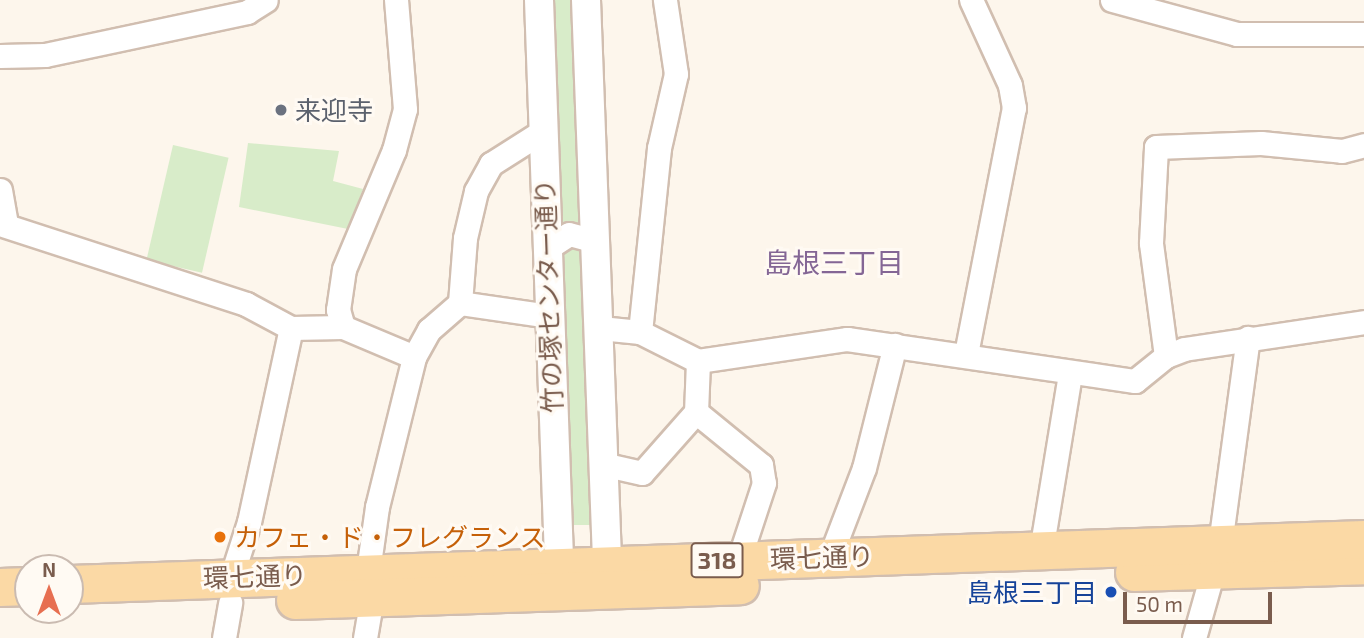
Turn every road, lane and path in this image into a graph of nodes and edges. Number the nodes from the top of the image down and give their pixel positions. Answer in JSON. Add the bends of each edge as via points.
{"nodes":[{"id":1,"x":266,"y":0,"type":"edge"},
{"id":2,"x":396,"y":0,"type":"edge"},
{"id":3,"x":539,"y":0,"type":"edge"},
{"id":4,"x":586,"y":0,"type":"edge"},
{"id":5,"x":665,"y":0,"type":"edge"},
{"id":6,"x":971,"y":0,"type":"edge"},
{"id":7,"x":1112,"y":0,"type":"edge"},
{"id":8,"x":223,"y":8,"type":"edge"},
{"id":9,"x":1364,"y":34,"type":"edge"},
{"id":10,"x":0,"y":56,"type":"edge"},
{"id":11,"x":542,"y":131,"type":"junction"},
{"id":12,"x":1364,"y":145,"type":"edge"},
{"id":13,"x":0,"y":190,"type":"edge"},
{"id":14,"x":3,"y":224,"type":"edge"},
{"id":15,"x":595,"y":241,"type":"junction"},
{"id":16,"x":546,"y":249,"type":"junction"},
{"id":17,"x":460,"y":303,"type":"junction"},
{"id":18,"x":549,"y":316,"type":"junction"},
{"id":19,"x":1364,"y":322,"type":"edge"},
{"id":20,"x":344,"y":327,"type":"junction"},
{"id":21,"x":291,"y":328,"type":"junction"},
{"id":22,"x":600,"y":328,"type":"junction"},
{"id":23,"x":640,"y":332,"type":"junction"},
{"id":24,"x":1248,"y":338,"type":"junction"},
{"id":25,"x":895,"y":345,"type":"junction"},
{"id":26,"x":966,"y":354,"type":"junction"},
{"id":27,"x":414,"y":356,"type":"junction"},
{"id":28,"x":1166,"y":356,"type":"junction"},
{"id":29,"x":698,"y":361,"type":"junction"},
{"id":30,"x":1070,"y":373,"type":"junction"},
{"id":31,"x":695,"y":412,"type":"junction"},
{"id":32,"x":603,"y":464,"type":"junction"},
{"id":33,"x":1364,"y":539,"type":"edge"},
{"id":34,"x":1041,"y":551,"type":"junction"},
{"id":35,"x":830,"y":557,"type":"junction"},
{"id":36,"x":1217,"y":557,"type":"junction"},
{"id":37,"x":739,"y":559,"type":"junction"},
{"id":38,"x":1364,"y":565,"type":"edge"},
{"id":39,"x":608,"y":577,"type":"junction"},
{"id":40,"x":559,"y":578,"type":"junction"},
{"id":41,"x":370,"y":584,"type":"junction"},
{"id":42,"x":84,"y":585,"type":"edge"},
{"id":43,"x":230,"y":590,"type":"junction"},
{"id":44,"x":84,"y":606,"type":"edge"},
{"id":45,"x":224,"y":638,"type":"edge"},
{"id":46,"x":366,"y":638,"type":"edge"},
{"id":47,"x":1194,"y":638,"type":"edge"}],
"edges":[{"from":1,"to":8,"type":"street","via":[[247,12]]},
{"from":2,"to":20,"type":"street","via":[[405,109],[394,150],[344,269],[338,310]]},
{"from":3,"to":11,"type":"street","name":"竹の塚センター通り"},
{"from":4,"to":15,"type":"street","name":"竹の塚センター通り"},
{"from":5,"to":23,"type":"street","via":[[676,74],[659,148]]},
{"from":6,"to":26,"type":"street","via":[[1010,85],[1014,108]]},
{"from":7,"to":9,"type":"street","via":[[1237,34]]},
{"from":8,"to":10,"type":"street","via":[[45,55]]},
{"from":11,"to":16,"type":"street","name":"竹の塚センター通り"},
{"from":11,"to":17,"type":"street","via":[[491,164],[476,191],[465,238]]},
{"from":12,"to":28,"type":"street","via":[[1342,151],[1261,143],[1156,147],[1151,243],[1159,332]]},
{"from":13,"to":14,"type":"street"},
{"from":14,"to":21,"type":"street","via":[[93,258],[246,304]]},
{"from":15,"to":16,"type":"street","via":[[569,234]]},
{"from":15,"to":22,"type":"street","name":"竹の塚センター通り"},
{"from":16,"to":18,"type":"street","name":"竹の塚センター通り"},
{"from":17,"to":18,"type":"street"},
{"from":17,"to":27,"type":"street","via":[[429,330]]},
{"from":18,"to":40,"type":"street","name":"竹の塚センター通り"},
{"from":19,"to":24,"type":"street"},
{"from":20,"to":21,"type":"street"},
{"from":20,"to":27,"type":"street"},
{"from":21,"to":43,"type":"street"},
{"from":22,"to":23,"type":"street"},
{"from":22,"to":32,"type":"street","name":"竹の塚センター通り"},
{"from":23,"to":29,"type":"street"},
{"from":24,"to":28,"type":"street"},
{"from":24,"to":36,"type":"street"},
{"from":25,"to":26,"type":"street"},
{"from":25,"to":29,"type":"street","via":[[847,339]]},
{"from":25,"to":35,"type":"street","via":[[864,468]]},
{"from":26,"to":30,"type":"street"},
{"from":27,"to":41,"type":"street","via":[[377,508]]},
{"from":28,"to":30,"type":"street","via":[[1135,381]]},
{"from":29,"to":31,"type":"street"},
{"from":30,"to":34,"type":"street"},
{"from":31,"to":32,"type":"street","via":[[642,473]]},
{"from":31,"to":37,"type":"street","via":[[761,466],[764,483]]},
{"from":32,"to":39,"type":"street","name":"竹の塚センター通り"},
{"from":33,"to":36,"type":"main road","name":"環七通り","number":"318"},
{"from":34,"to":35,"type":"main road","name":"環七通り","number":"318"},
{"from":34,"to":36,"type":"main road","name":"環七通り","number":"318"},
{"from":35,"to":37,"type":"main road","name":"環七通り","number":"318"},
{"from":36,"to":38,"type":"main road","name":"環七通り","number":"318"},
{"from":36,"to":39,"type":"main road","name":"環七通り","number":"318"},
{"from":36,"to":47,"type":"street"},
{"from":37,"to":39,"type":"main road","name":"環七通り","number":"318"},
{"from":39,"to":40,"type":"main road","name":"環七通り","number":"318"},
{"from":40,"to":41,"type":"main road","name":"環七通り","number":"318"},
{"from":41,"to":43,"type":"main road","name":"環七通り","number":"318"},
{"from":41,"to":46,"type":"street"},
{"from":42,"to":43,"type":"main road","name":"環七通り","number":"318"},
{"from":43,"to":44,"type":"main road","name":"環七通り","number":"318"},
{"from":43,"to":45,"type":"street"}]}
